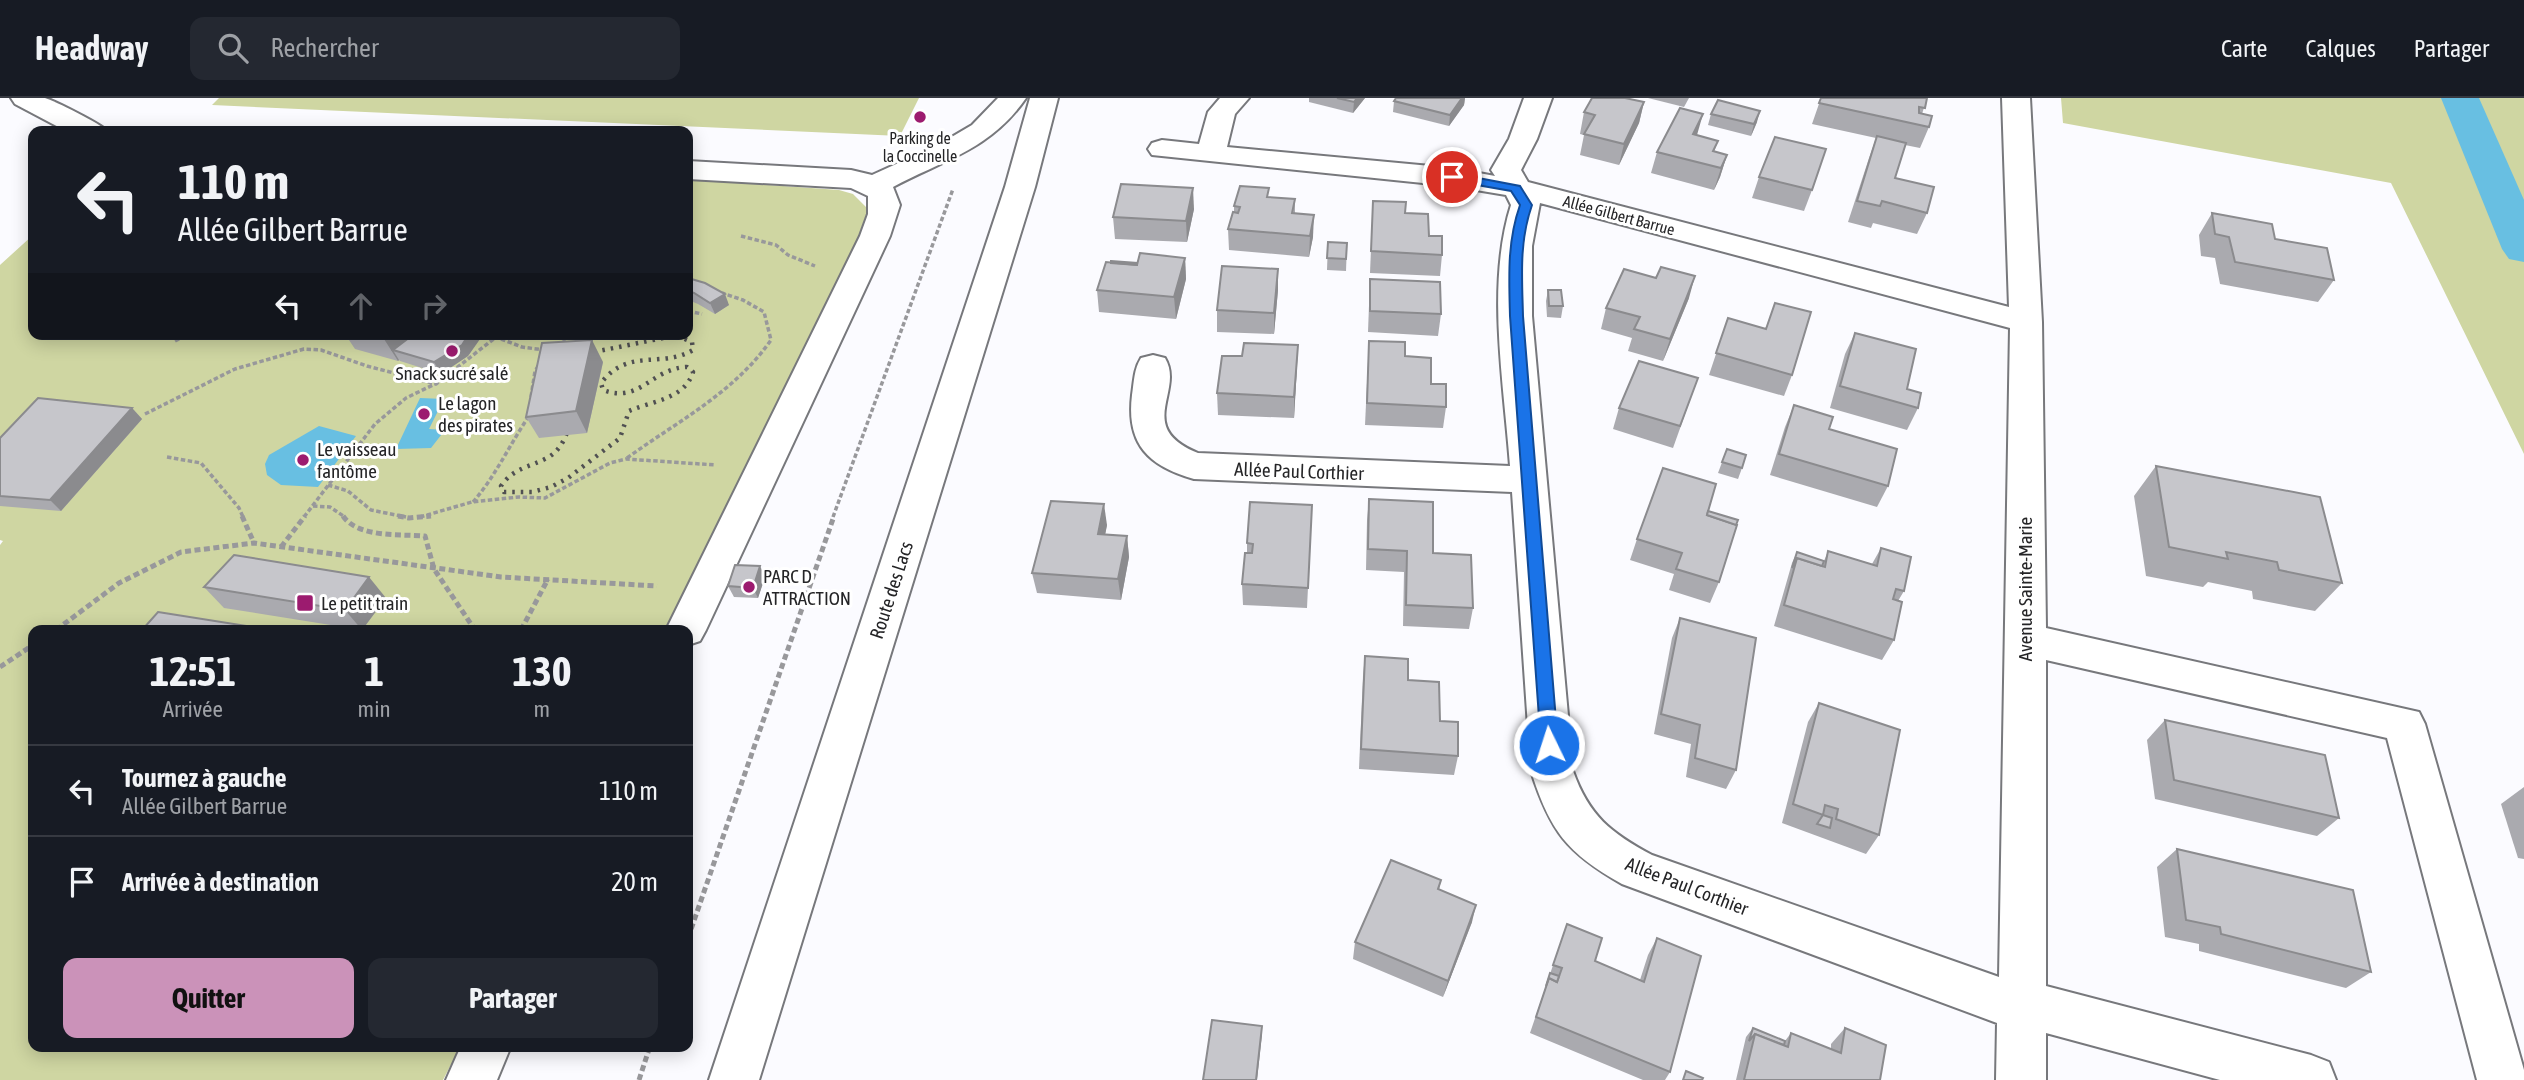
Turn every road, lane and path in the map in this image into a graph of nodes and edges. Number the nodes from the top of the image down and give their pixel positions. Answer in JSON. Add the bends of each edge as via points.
{"nodes":[{"id":1,"x":25,"y":98,"type":"edge"},
{"id":2,"x":1012,"y":98,"type":"edge"},
{"id":3,"x":1044,"y":98,"type":"edge"},
{"id":4,"x":1235,"y":98,"type":"edge"},
{"id":5,"x":1538,"y":98,"type":"edge"},
{"id":6,"x":2016,"y":98,"type":"edge"},
{"id":7,"x":83,"y":126,"type":"edge"},
{"id":8,"x":965,"y":143,"type":"junction"},
{"id":9,"x":1162,"y":149,"type":"dead end"},
{"id":10,"x":1211,"y":154,"type":"junction"},
{"id":11,"x":693,"y":170,"type":"edge"},
{"id":12,"x":873,"y":186,"type":"junction"},
{"id":13,"x":1516,"y":188,"type":"junction"},
{"id":14,"x":720,"y":293,"type":"edge"},
{"id":15,"x":693,"y":312,"type":"edge"},
{"id":16,"x":702,"y":314,"type":"edge"},
{"id":17,"x":2026,"y":322,"type":"junction"},
{"id":18,"x":493,"y":340,"type":"edge"},
{"id":19,"x":509,"y":340,"type":"edge"},
{"id":20,"x":567,"y":340,"type":"edge"},
{"id":21,"x":541,"y":351,"type":"junction"},
{"id":22,"x":1153,"y":366,"type":"dead end"},
{"id":23,"x":436,"y":384,"type":"junction"},
{"id":24,"x":145,"y":414,"type":"dead end"},
{"id":25,"x":167,"y":457,"type":"dead end"},
{"id":26,"x":626,"y":459,"type":"junction"},
{"id":27,"x":724,"y":465,"type":"dead end"},
{"id":28,"x":1529,"y":480,"type":"junction"},
{"id":29,"x":328,"y":485,"type":"junction"},
{"id":30,"x":472,"y":502,"type":"junction"},
{"id":31,"x":313,"y":506,"type":"junction"},
{"id":32,"x":254,"y":543,"type":"junction"},
{"id":33,"x":281,"y":547,"type":"junction"},
{"id":34,"x":434,"y":569,"type":"junction"},
{"id":35,"x":548,"y":579,"type":"junction"},
{"id":36,"x":667,"y":587,"type":"dead end"},
{"id":37,"x":63,"y":625,"type":"edge"},
{"id":38,"x":472,"y":625,"type":"edge"},
{"id":39,"x":524,"y":625,"type":"edge"},
{"id":40,"x":688,"y":625,"type":"edge"},
{"id":41,"x":2026,"y":640,"type":"junction"},
{"id":42,"x":28,"y":648,"type":"edge"},
{"id":43,"x":0,"y":667,"type":"edge"},
{"id":44,"x":693,"y":923,"type":"edge"},
{"id":45,"x":2020,"y":1005,"type":"junction"},
{"id":46,"x":484,"y":1052,"type":"edge"},
{"id":47,"x":648,"y":1052,"type":"edge"},
{"id":48,"x":471,"y":1080,"type":"edge"},
{"id":49,"x":639,"y":1080,"type":"edge"},
{"id":50,"x":734,"y":1080,"type":"edge"},
{"id":51,"x":2021,"y":1080,"type":"edge"},
{"id":52,"x":2311,"y":1080,"type":"edge"},
{"id":53,"x":2502,"y":1080,"type":"edge"}],
"edges":[{"from":1,"to":7,"type":"street"},
{"from":2,"to":8,"type":"street"},
{"from":3,"to":50,"type":"street","name":"Route des Lacs","via":[[1016,200]]},
{"from":4,"to":10,"type":"street","via":[[1222,112]]},
{"from":5,"to":13,"type":"street","name":"Allée Paul Corthier","via":[[1506,170]]},
{"from":6,"to":17,"type":"street","name":"Avenue Sainte-Marie"},
{"from":8,"to":12,"type":"street"},
{"from":8,"to":44,"type":"path","via":[[956,182],[869,413]]},
{"from":9,"to":10,"type":"street","name":"Allée Gilbert Barrue"},
{"from":10,"to":13,"type":"street","name":"Allée Gilbert Barrue","via":[[1452,177]]},
{"from":11,"to":12,"type":"street","via":[[843,178]]},
{"from":12,"to":40,"type":"street","via":[[885,195],[885,213]]},
{"from":13,"to":17,"type":"street","name":"Allée Gilbert Barrue"},
{"from":13,"to":28,"type":"street","name":"Allée Paul Corthier","via":[[1526,205],[1515,252]]},
{"from":14,"to":26,"type":"path","via":[[764,313],[771,340],[758,362],[735,384]]},
{"from":15,"to":16,"type":"path"},
{"from":17,"to":41,"type":"street","name":"Avenue Sainte-Marie"},
{"from":18,"to":23,"type":"path"},
{"from":19,"to":21,"type":"path"},
{"from":20,"to":21,"type":"path"},
{"from":21,"to":30,"type":"path","via":[[543,360],[535,371],[528,418],[488,485]]},
{"from":22,"to":28,"type":"street","name":"Allée Paul Corthier","via":[[1147,421],[1154,442],[1170,458],[1194,466]]},
{"from":23,"to":24,"type":"path","via":[[321,349],[304,349],[235,369]]},
{"from":23,"to":29,"type":"path","via":[[406,398],[375,425]]},
{"from":25,"to":32,"type":"path","via":[[201,463],[239,509]]},
{"from":26,"to":27,"type":"path"},
{"from":26,"to":30,"type":"path","via":[[545,498]]},
{"from":28,"to":45,"type":"street","name":"Allée Paul Corthier","via":[[1552,771],[1567,816],[1588,839],[1639,870]]},
{"from":29,"to":30,"type":"path","via":[[348,491],[371,510],[410,517],[427,517]]},
{"from":29,"to":31,"type":"path"},
{"from":31,"to":33,"type":"path"},
{"from":31,"to":34,"type":"path","via":[[330,507],[349,524],[373,532],[425,536]]},
{"from":32,"to":33,"type":"path"},
{"from":32,"to":37,"type":"path","via":[[181,552],[119,583]]},
{"from":33,"to":34,"type":"path"},
{"from":34,"to":35,"type":"path"},
{"from":34,"to":38,"type":"path"},
{"from":35,"to":36,"type":"path"},
{"from":35,"to":39,"type":"path"},
{"from":41,"to":45,"type":"street","name":"Avenue Sainte-Marie"},
{"from":41,"to":53,"type":"street","via":[[2404,724]]},
{"from":42,"to":43,"type":"path"},
{"from":45,"to":51,"type":"street","name":"Avenue Sainte-Marie"},
{"from":45,"to":52,"type":"street","name":"Allée Paul Corthier"},
{"from":46,"to":48,"type":"street"},
{"from":47,"to":49,"type":"path"}]}
